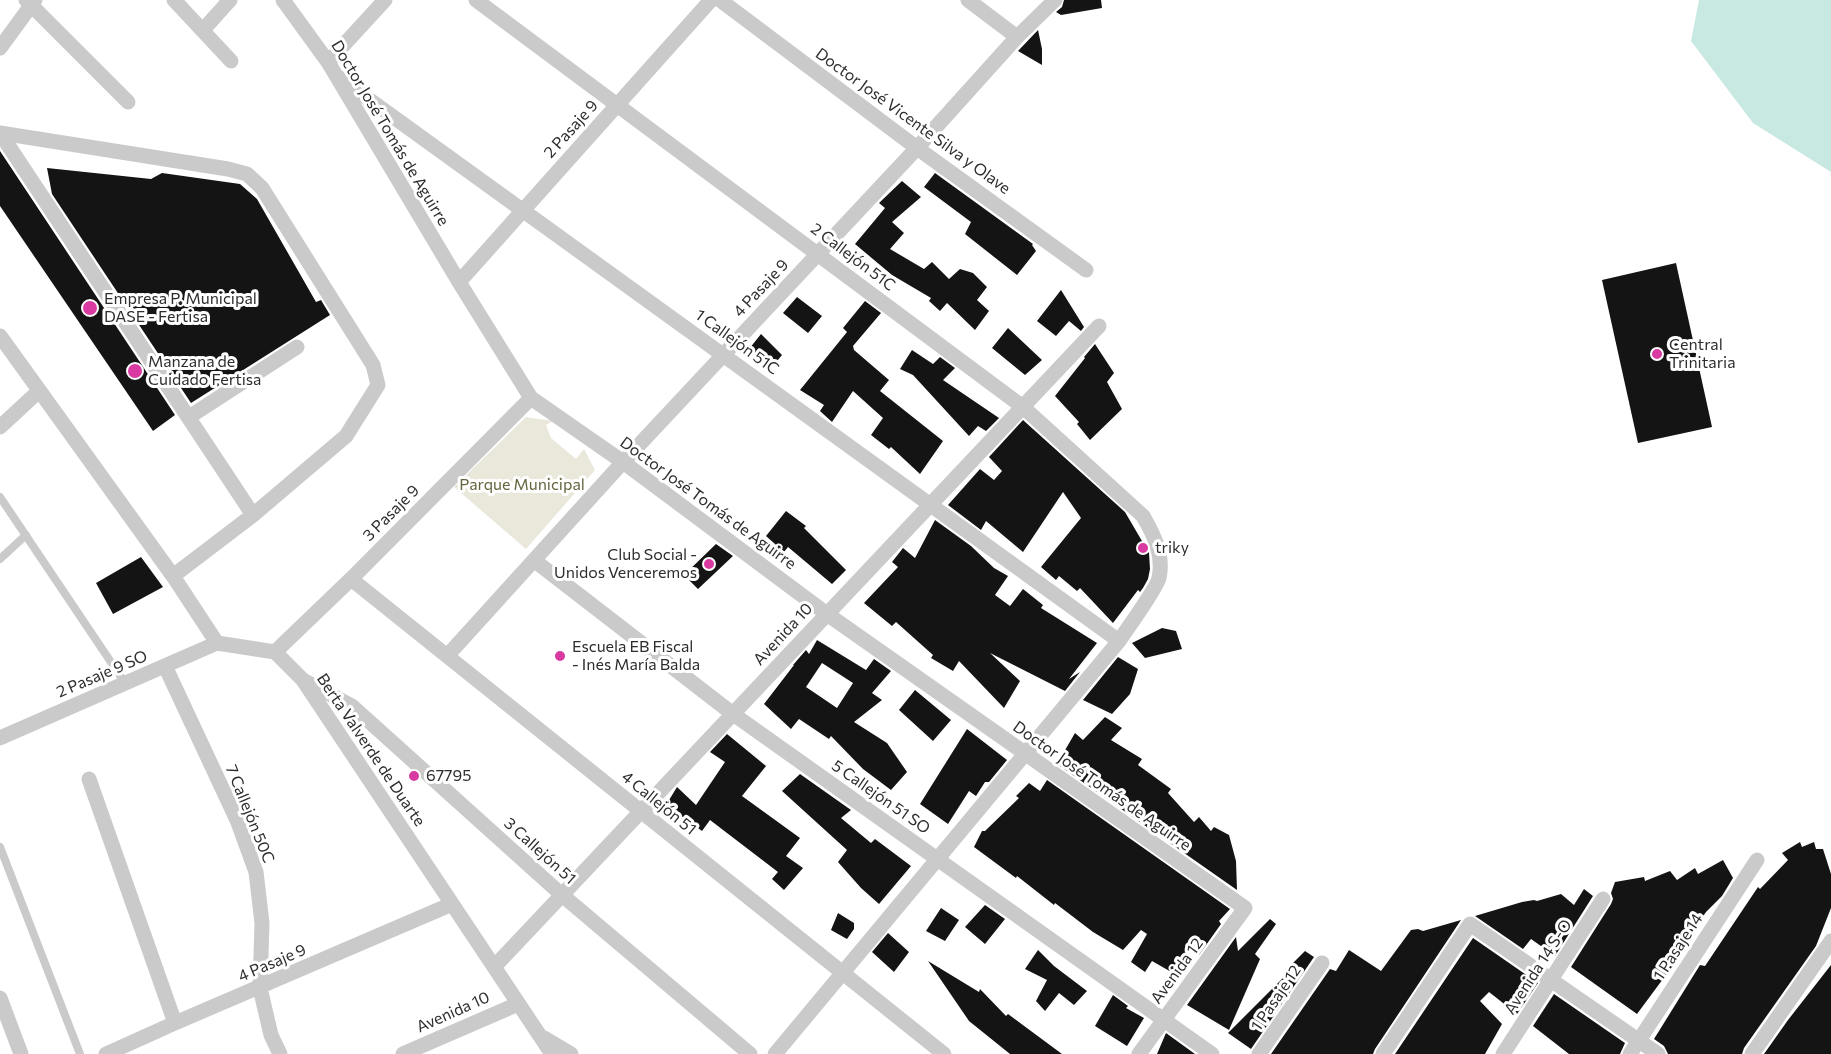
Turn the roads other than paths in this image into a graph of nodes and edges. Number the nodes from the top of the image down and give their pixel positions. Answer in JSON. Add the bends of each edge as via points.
{"nodes":[{"id":1,"x":174,"y":0,"type":"edge"},
{"id":2,"x":230,"y":0,"type":"edge"},
{"id":3,"x":283,"y":0,"type":"edge"},
{"id":4,"x":385,"y":0,"type":"edge"},
{"id":5,"x":476,"y":0,"type":"edge"},
{"id":6,"x":711,"y":0,"type":"edge"},
{"id":7,"x":720,"y":0,"type":"edge"},
{"id":8,"x":968,"y":0,"type":"edge"},
{"id":9,"x":1054,"y":0,"type":"edge"},
{"id":10,"x":31,"y":2,"type":"edge"},
{"id":11,"x":203,"y":30,"type":"junction"},
{"id":12,"x":1017,"y":37,"type":"junction"},
{"id":13,"x":0,"y":48,"type":"edge"},
{"id":14,"x":231,"y":61,"type":"dead end"},
{"id":15,"x":330,"y":68,"type":"junction"},
{"id":16,"x":128,"y":102,"type":"dead end"},
{"id":17,"x":618,"y":104,"type":"junction"},
{"id":18,"x":0,"y":133,"type":"edge"},
{"id":19,"x":916,"y":148,"type":"junction"},
{"id":20,"x":523,"y":210,"type":"junction"},
{"id":21,"x":818,"y":254,"type":"junction"},
{"id":22,"x":1086,"y":270,"type":"dead end"},
{"id":23,"x":459,"y":282,"type":"junction"},
{"id":24,"x":1099,"y":326,"type":"dead end"},
{"id":25,"x":0,"y":336,"type":"edge"},
{"id":26,"x":297,"y":347,"type":"dead end"},
{"id":27,"x":723,"y":355,"type":"junction"},
{"id":28,"x":39,"y":391,"type":"junction"},
{"id":29,"x":531,"y":398,"type":"junction"},
{"id":30,"x":1023,"y":407,"type":"junction"},
{"id":31,"x":189,"y":417,"type":"junction"},
{"id":32,"x":0,"y":427,"type":"edge"},
{"id":33,"x":623,"y":462,"type":"junction"},
{"id":34,"x":0,"y":497,"type":"edge"},
{"id":35,"x":930,"y":504,"type":"junction"},
{"id":36,"x":253,"y":515,"type":"junction"},
{"id":37,"x":26,"y":535,"type":"junction"},
{"id":38,"x":0,"y":559,"type":"edge"},
{"id":39,"x":535,"y":561,"type":"junction"},
{"id":40,"x":173,"y":576,"type":"junction"},
{"id":41,"x":351,"y":579,"type":"junction"},
{"id":42,"x":827,"y":614,"type":"junction"},
{"id":43,"x":1119,"y":641,"type":"junction"},
{"id":44,"x":217,"y":643,"type":"junction"},
{"id":45,"x":275,"y":652,"type":"junction"},
{"id":46,"x":447,"y":656,"type":"junction"},
{"id":47,"x":165,"y":666,"type":"junction"},
{"id":48,"x":303,"y":680,"type":"junction"},
{"id":49,"x":125,"y":683,"type":"junction"},
{"id":50,"x":733,"y":714,"type":"junction"},
{"id":51,"x":0,"y":738,"type":"edge"},
{"id":52,"x":1025,"y":754,"type":"junction"},
{"id":53,"x":89,"y":779,"type":"dead end"},
{"id":54,"x":642,"y":812,"type":"junction"},
{"id":55,"x":0,"y":847,"type":"edge"},
{"id":56,"x":938,"y":859,"type":"junction"},
{"id":57,"x":1757,"y":860,"type":"dead end"},
{"id":58,"x":562,"y":895,"type":"junction"},
{"id":59,"x":1603,"y":899,"type":"dead end"},
{"id":60,"x":452,"y":904,"type":"junction"},
{"id":61,"x":1245,"y":908,"type":"joint"},
{"id":62,"x":1831,"y":941,"type":"edge"},
{"id":63,"x":1322,"y":963,"type":"dead end"},
{"id":64,"x":494,"y":968,"type":"junction"},
{"id":65,"x":843,"y":973,"type":"junction"},
{"id":66,"x":1551,"y":980,"type":"junction"},
{"id":67,"x":260,"y":988,"type":"junction"},
{"id":68,"x":0,"y":998,"type":"edge"},
{"id":69,"x":518,"y":1004,"type":"junction"},
{"id":70,"x":1164,"y":1020,"type":"junction"},
{"id":71,"x":175,"y":1023,"type":"junction"},
{"id":72,"x":541,"y":1036,"type":"junction"},
{"id":73,"x":1638,"y":1041,"type":"junction"},
{"id":74,"x":411,"y":1052,"type":"edge"},
{"id":75,"x":21,"y":1054,"type":"edge"},
{"id":76,"x":80,"y":1054,"type":"edge"},
{"id":77,"x":106,"y":1054,"type":"edge"},
{"id":78,"x":280,"y":1054,"type":"edge"},
{"id":79,"x":552,"y":1054,"type":"edge"},
{"id":80,"x":571,"y":1054,"type":"edge"},
{"id":81,"x":750,"y":1054,"type":"edge"},
{"id":82,"x":776,"y":1054,"type":"edge"},
{"id":83,"x":944,"y":1054,"type":"edge"},
{"id":84,"x":1139,"y":1054,"type":"edge"},
{"id":85,"x":1212,"y":1054,"type":"edge"},
{"id":86,"x":1259,"y":1054,"type":"edge"},
{"id":87,"x":1383,"y":1054,"type":"edge"},
{"id":88,"x":1503,"y":1054,"type":"edge"},
{"id":89,"x":1630,"y":1054,"type":"edge"},
{"id":90,"x":1658,"y":1054,"type":"edge"},
{"id":91,"x":1752,"y":1054,"type":"edge"}],
"edges":[{"from":1,"to":11,"type":"street"},
{"from":2,"to":11,"type":"street"},
{"from":3,"to":15,"type":"street","name":"Doctor José Tomás de Aguirre"},
{"from":4,"to":15,"type":"street"},
{"from":5,"to":17,"type":"street","name":"2 Callejón 51C"},
{"from":6,"to":17,"type":"street","name":"2 Pasaje 9"},
{"from":7,"to":19,"type":"street","name":"Doctor José Vicente Silva y Olave"},
{"from":8,"to":12,"type":"street"},
{"from":9,"to":12,"type":"street","name":"4 Pasaje 9"},
{"from":10,"to":13,"type":"street"},
{"from":10,"to":16,"type":"street"},
{"from":11,"to":14,"type":"street"},
{"from":12,"to":19,"type":"street","name":"4 Pasaje 9"},
{"from":15,"to":20,"type":"street","name":"1 Callejón 51C"},
{"from":15,"to":23,"type":"street","name":"Doctor José Tomás de Aguirre"},
{"from":17,"to":20,"type":"street","name":"2 Pasaje 9"},
{"from":17,"to":21,"type":"street","name":"2 Callejón 51C"},
{"from":18,"to":31,"type":"street"},
{"from":18,"to":36,"type":"street","via":[[228,168],[247,174],[262,188],[373,365],[378,386],[346,436]]},
{"from":19,"to":21,"type":"street","name":"4 Pasaje 9"},
{"from":19,"to":22,"type":"street","name":"Doctor José Vicente Silva y Olave"},
{"from":20,"to":23,"type":"street","name":"2 Pasaje 9"},
{"from":20,"to":27,"type":"street","name":"1 Callejón 51C"},
{"from":21,"to":27,"type":"street","name":"4 Pasaje 9"},
{"from":21,"to":30,"type":"street","name":"2 Callejón 51C"},
{"from":23,"to":29,"type":"street","name":"Doctor José Tomás de Aguirre"},
{"from":24,"to":30,"type":"street","name":"Avenida 10"},
{"from":25,"to":28,"type":"street"},
{"from":26,"to":31,"type":"street"},
{"from":27,"to":33,"type":"street","name":"4 Pasaje 9"},
{"from":27,"to":35,"type":"street","name":"1 Callejón 51C"},
{"from":28,"to":32,"type":"street"},
{"from":28,"to":40,"type":"street"},
{"from":29,"to":33,"type":"street","name":"Doctor José Tomás de Aguirre"},
{"from":29,"to":41,"type":"street","name":"3 Pasaje 9"},
{"from":30,"to":35,"type":"street","name":"Avenida 10"},
{"from":30,"to":43,"type":"street","name":"2 Callejón 51C","via":[[1143,516],[1154,535],[1160,560],[1159,580]]},
{"from":31,"to":36,"type":"street"},
{"from":33,"to":39,"type":"street","name":"4 Pasaje 9"},
{"from":33,"to":42,"type":"street","name":"Doctor José Tomás de Aguirre"},
{"from":34,"to":37,"type":"lane"},
{"from":35,"to":42,"type":"street","name":"Avenida 10"},
{"from":35,"to":43,"type":"street","name":"1 Callejón 51C"},
{"from":36,"to":40,"type":"street"},
{"from":37,"to":38,"type":"lane"},
{"from":37,"to":49,"type":"lane"},
{"from":39,"to":46,"type":"street","name":"4 Pasaje 9"},
{"from":39,"to":50,"type":"street","name":"5 Callejón 51 SO"},
{"from":40,"to":44,"type":"street"},
{"from":41,"to":45,"type":"street","name":"3 Pasaje 9"},
{"from":41,"to":46,"type":"street","name":"4 Callejón 51"},
{"from":42,"to":50,"type":"street","name":"Avenida 10"},
{"from":42,"to":52,"type":"street","name":"Doctor José Tomás de Aguirre"},
{"from":43,"to":52,"type":"street"},
{"from":44,"to":45,"type":"street"},
{"from":44,"to":47,"type":"street","name":"2 Pasaje 9 SO"},
{"from":45,"to":48,"type":"street","name":"Berta Valverde de Duarte"},
{"from":46,"to":54,"type":"street","name":"4 Callejón 51"},
{"from":47,"to":49,"type":"street","name":"2 Pasaje 9 SO"},
{"from":47,"to":67,"type":"street","name":"7 Callejón 50C","via":[[237,819],[256,872],[262,923]]},
{"from":48,"to":58,"type":"street","name":"3 Callejón 51","via":[[352,706]]},
{"from":48,"to":60,"type":"street","name":"Berta Valverde de Duarte"},
{"from":49,"to":51,"type":"street","name":"2 Pasaje 9 SO"},
{"from":50,"to":54,"type":"street","name":"Avenida 10"},
{"from":50,"to":56,"type":"street","name":"5 Callejón 51 SO"},
{"from":52,"to":56,"type":"street"},
{"from":52,"to":61,"type":"street","name":"Doctor José Tomás de Aguirre"},
{"from":53,"to":71,"type":"street"},
{"from":54,"to":58,"type":"street","name":"Avenida 10"},
{"from":54,"to":65,"type":"street","name":"4 Callejón 51"},
{"from":55,"to":76,"type":"lane"},
{"from":56,"to":65,"type":"street"},
{"from":56,"to":70,"type":"street","name":"5 Callejón 51 SO"},
{"from":57,"to":73,"type":"street","name":"1 Pasaje 14"},
{"from":58,"to":64,"type":"street","name":"Avenida 10"},
{"from":58,"to":81,"type":"street","name":"3 Callejón 51"},
{"from":59,"to":66,"type":"street","name":"Avenida 14 S-O"},
{"from":60,"to":64,"type":"street","name":"Berta Valverde de Duarte"},
{"from":60,"to":67,"type":"street","name":"4 Pasaje 9"},
{"from":61,"to":70,"type":"street","name":"Avenida 12"},
{"from":62,"to":91,"type":"street"},
{"from":63,"to":86,"type":"street","name":"1 Pasaje 12"},
{"from":64,"to":69,"type":"street","name":"Berta Valverde de Duarte"},
{"from":65,"to":82,"type":"street"},
{"from":65,"to":83,"type":"street","name":"4 Callejón 51"},
{"from":66,"to":73,"type":"street"},
{"from":66,"to":87,"type":"street","via":[[1470,924]]},
{"from":66,"to":88,"type":"street","name":"Avenida 14 S-O"},
{"from":67,"to":71,"type":"street","name":"4 Pasaje 9"},
{"from":67,"to":78,"type":"street","name":"7 Callejón 50C","via":[[271,1035]]},
{"from":68,"to":75,"type":"street"},
{"from":69,"to":72,"type":"street","name":"Berta Valverde de Duarte"},
{"from":69,"to":74,"type":"street","name":"Avenida 10"},
{"from":70,"to":84,"type":"street","name":"Avenida 12"},
{"from":70,"to":85,"type":"street","name":"5 Callejón 51 SO"},
{"from":71,"to":77,"type":"street","name":"4 Pasaje 9"},
{"from":72,"to":79,"type":"street","name":"Berta Valverde de Duarte"},
{"from":72,"to":80,"type":"street"},
{"from":73,"to":89,"type":"street","name":"1 Pasaje 14"},
{"from":73,"to":90,"type":"street"}]}
